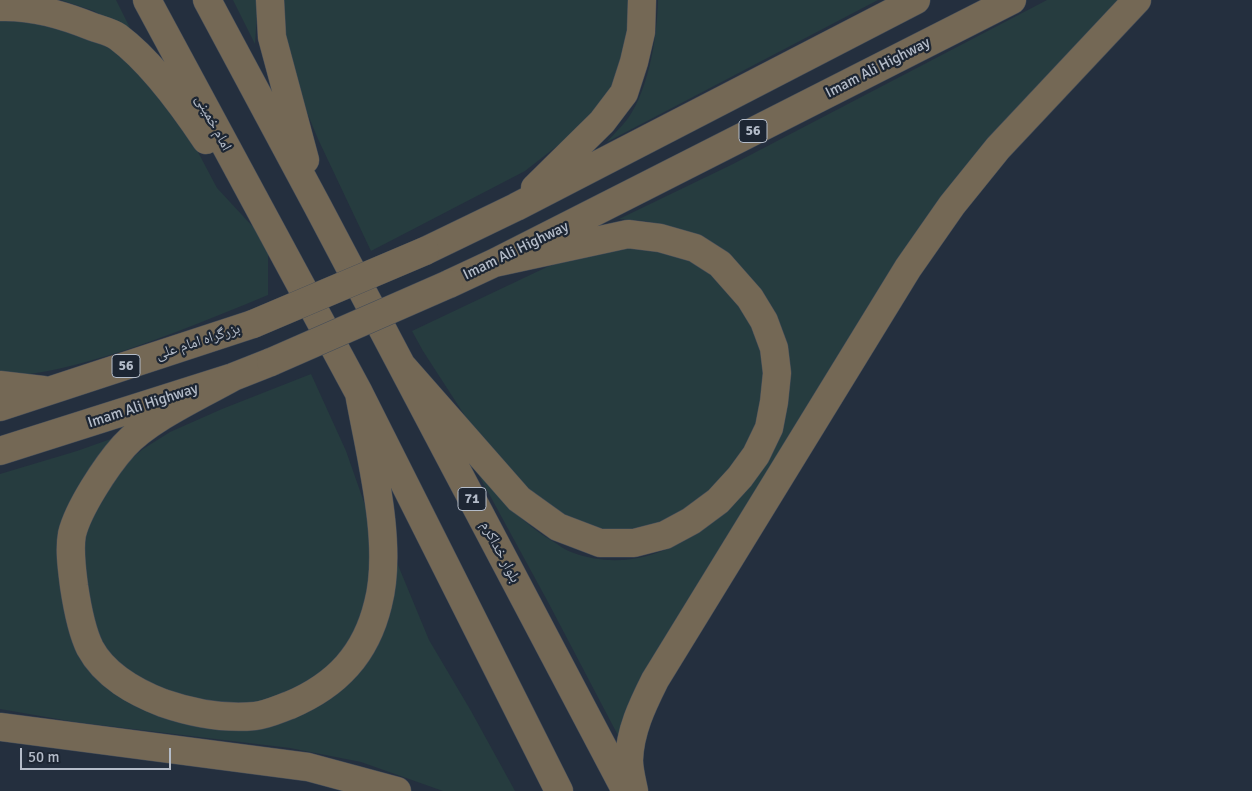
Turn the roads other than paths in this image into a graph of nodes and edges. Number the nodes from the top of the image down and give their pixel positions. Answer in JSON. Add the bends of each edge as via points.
{"nodes":[{"id":1,"x":147,"y":0,"type":"edge"},
{"id":2,"x":207,"y":0,"type":"edge"},
{"id":3,"x":270,"y":0,"type":"edge"},
{"id":4,"x":642,"y":0,"type":"edge"},
{"id":5,"x":916,"y":0,"type":"edge"},
{"id":6,"x":1012,"y":0,"type":"edge"},
{"id":7,"x":1137,"y":0,"type":"edge"},
{"id":8,"x":0,"y":7,"type":"edge"},
{"id":9,"x":318,"y":207,"type":"junction"},
{"id":10,"x":516,"y":207,"type":"junction"},
{"id":11,"x":278,"y":245,"type":"junction"},
{"id":12,"x":494,"y":263,"type":"junction"},
{"id":13,"x":402,"y":367,"type":"junction"},
{"id":14,"x":233,"y":377,"type":"junction"},
{"id":15,"x":0,"y":385,"type":"edge"},
{"id":16,"x":52,"y":391,"type":"junction"},
{"id":17,"x":359,"y":393,"type":"junction"},
{"id":18,"x":0,"y":407,"type":"edge"},
{"id":19,"x":0,"y":451,"type":"edge"},
{"id":20,"x":0,"y":727,"type":"edge"},
{"id":21,"x":397,"y":791,"type":"edge"},
{"id":22,"x":559,"y":791,"type":"edge"},
{"id":23,"x":626,"y":791,"type":"edge"},
{"id":24,"x":634,"y":791,"type":"edge"}],
"edges":[{"from":1,"to":11,"type":"highway","name":"امام خمینی"},
{"from":2,"to":9,"type":"highway"},
{"from":3,"to":9,"type":"highway","via":[[272,37]]},
{"from":4,"to":10,"type":"highway","via":[[641,32],[624,94],[602,122]]},
{"from":5,"to":10,"type":"highway","number":"56"},
{"from":6,"to":12,"type":"highway","name":"Imam Ali Highway","number":"56"},
{"from":7,"to":24,"type":"highway","via":[[998,148],[952,205],[908,268],[655,680],[639,712],[631,740],[629,762]]},
{"from":8,"to":11,"type":"highway","via":[[45,10],[116,36],[140,56],[190,116]]},
{"from":9,"to":13,"type":"highway","name":"بلوار خداکرم","number":"71"},
{"from":10,"to":16,"type":"highway","name":"بزرگراه امام علی","number":"56","bridge":true,"via":[[425,251],[252,324]]},
{"from":11,"to":17,"type":"highway"},
{"from":12,"to":13,"type":"highway","via":[[628,234],[660,238],[695,248],[720,264],[750,298],[764,321],[774,348],[777,372],[769,428],[756,455],[740,477],[718,501],[665,535],[634,543],[600,542],[558,527],[519,499]]},
{"from":12,"to":14,"type":"highway","name":"Imam Ali Highway","number":"56","bridge":true},
{"from":13,"to":23,"type":"highway","name":"بلوار خداکرم","number":"71"},
{"from":14,"to":17,"type":"highway","via":[[155,421],[124,446],[84,504],[72,535],[72,567],[80,621],[91,649],[109,672],[131,689],[156,700],[187,711],[221,716],[257,716],[308,697],[349,666],[371,628],[380,598],[384,566],[380,513]]},
{"from":14,"to":19,"type":"highway","name":"Imam Ali Highway","number":"56"},
{"from":15,"to":16,"type":"highway"},
{"from":16,"to":18,"type":"highway","name":"بزرگراه امام علی","number":"56"},
{"from":17,"to":22,"type":"highway"},
{"from":20,"to":21,"type":"highway","via":[[308,767]]}]}
